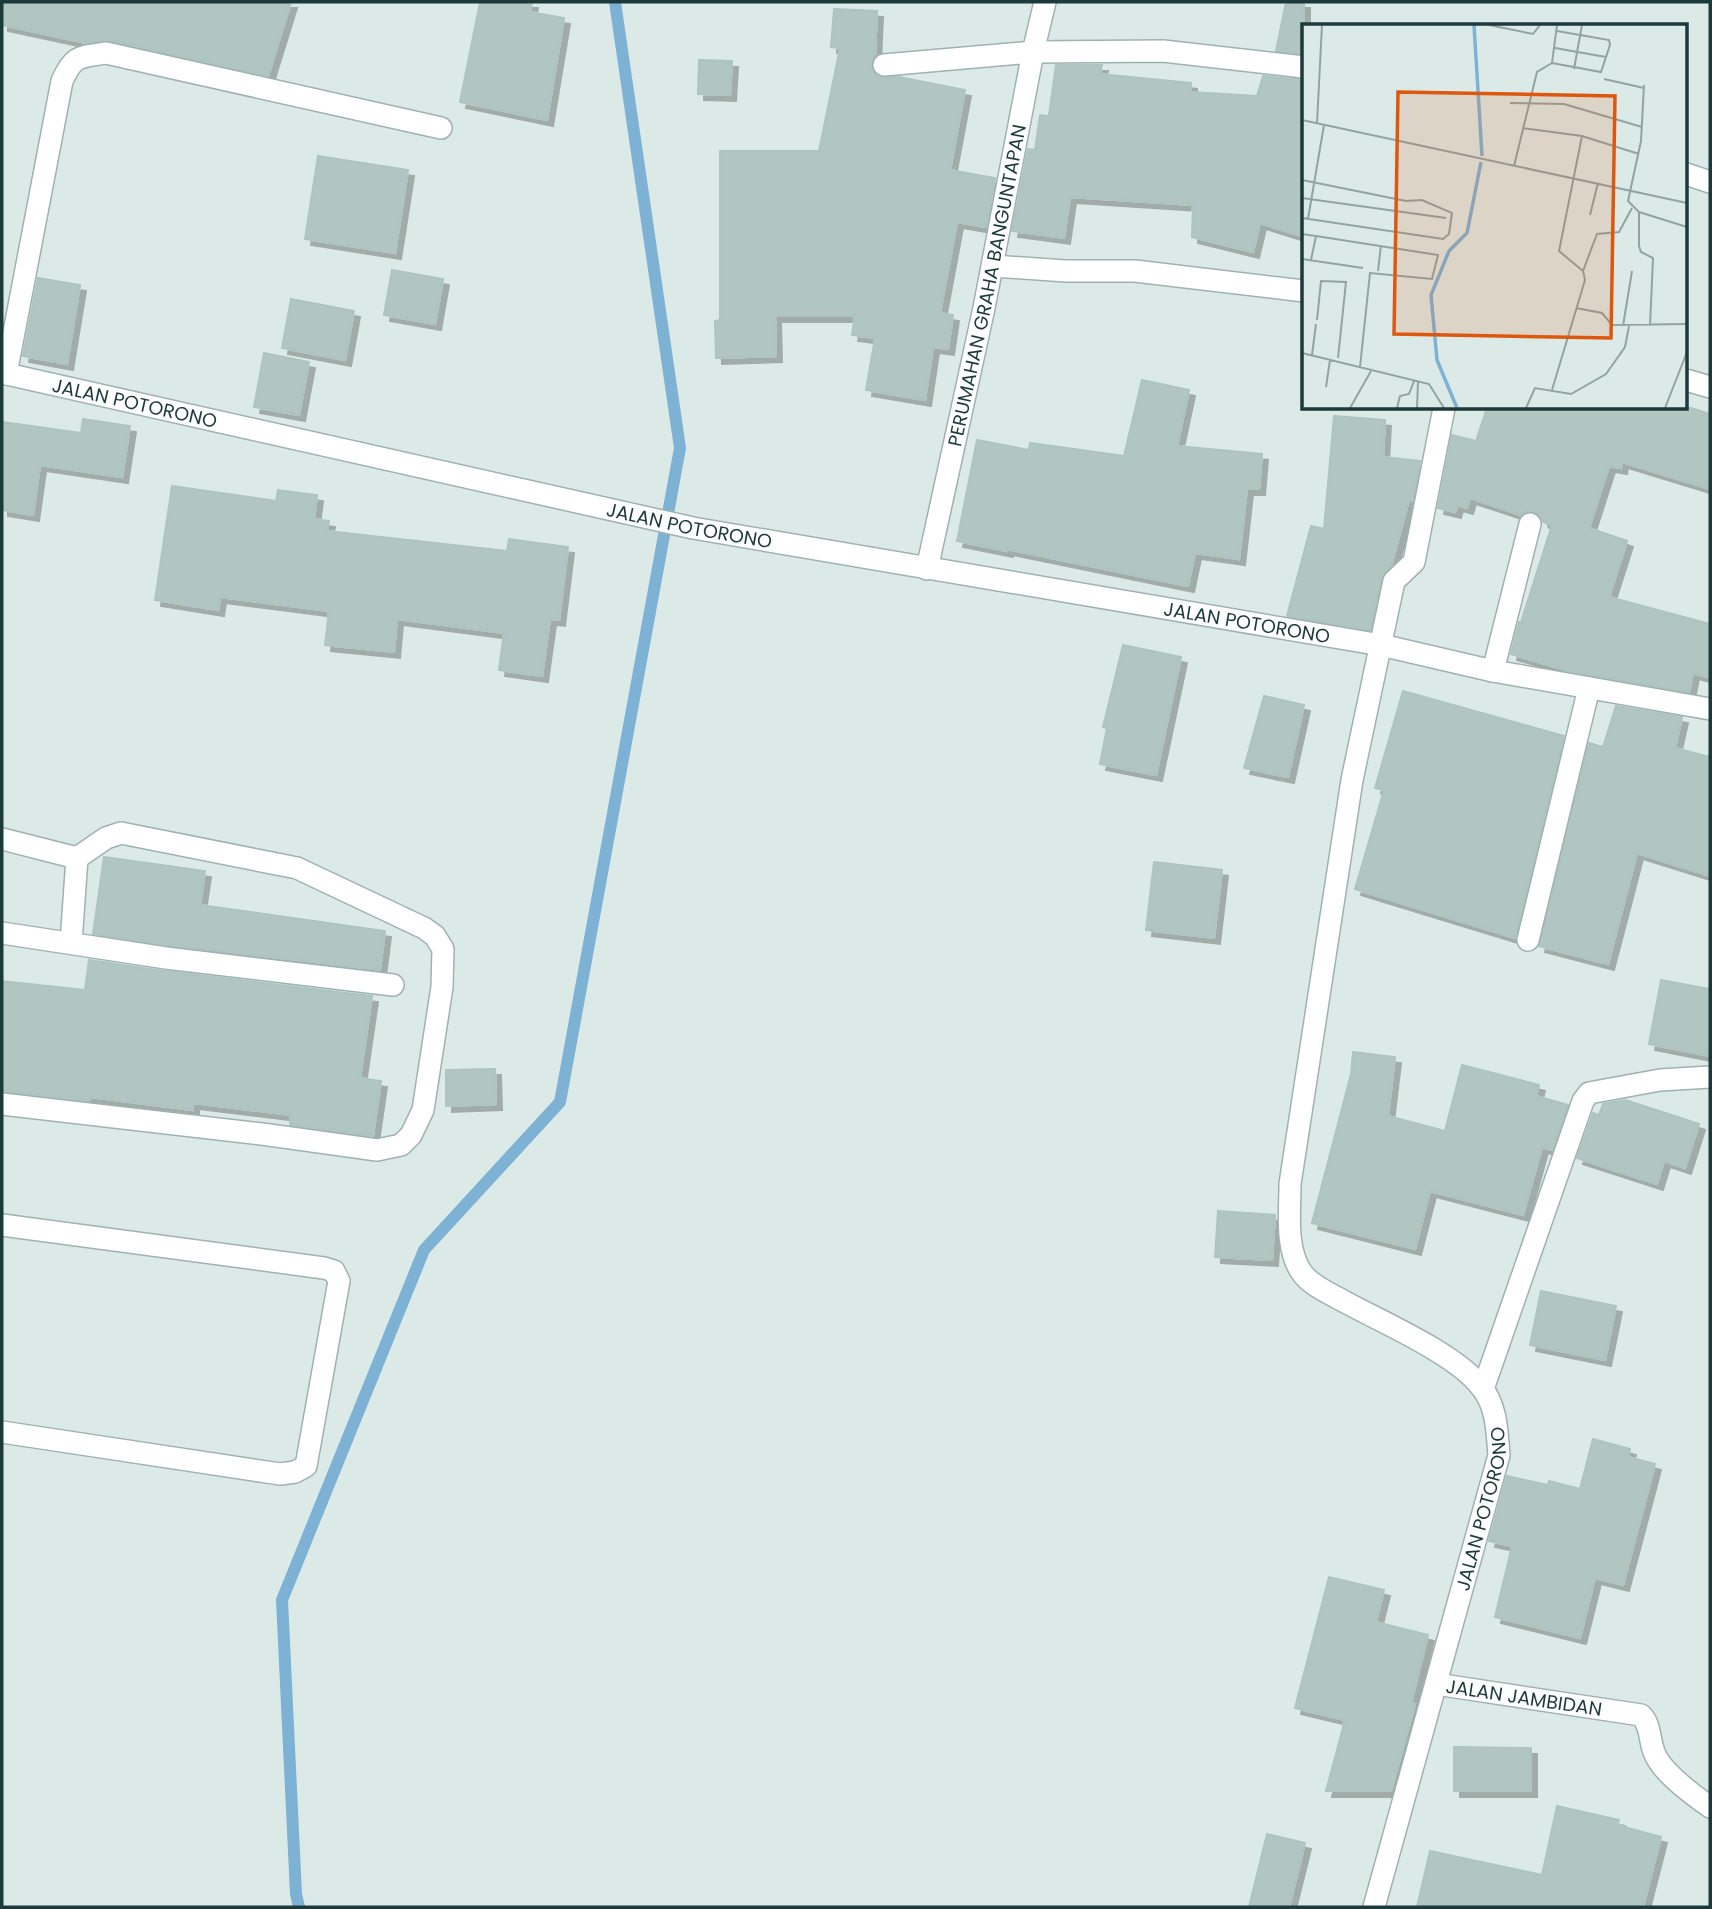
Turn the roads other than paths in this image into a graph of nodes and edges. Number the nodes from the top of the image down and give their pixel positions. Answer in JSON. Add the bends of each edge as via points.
{"nodes":[{"id":1,"x":1045,"y":2,"type":"edge"},
{"id":2,"x":1033,"y":52,"type":"junction"},
{"id":3,"x":884,"y":65,"type":"dead end"},
{"id":4,"x":1302,"y":67,"type":"edge"},
{"id":5,"x":441,"y":128,"type":"dead end"},
{"id":6,"x":1688,"y":175,"type":"edge"},
{"id":7,"x":1710,"y":182,"type":"edge"},
{"id":8,"x":993,"y":266,"type":"junction"},
{"id":9,"x":1302,"y":291,"type":"edge"},
{"id":10,"x":4,"y":374,"type":"edge"},
{"id":11,"x":1688,"y":381,"type":"edge"},
{"id":12,"x":1710,"y":387,"type":"edge"},
{"id":13,"x":1444,"y":410,"type":"edge"},
{"id":14,"x":1530,"y":524,"type":"dead end"},
{"id":15,"x":927,"y":569,"type":"junction"},
{"id":16,"x":1381,"y":645,"type":"junction"},
{"id":17,"x":1493,"y":671,"type":"junction"},
{"id":18,"x":1589,"y":688,"type":"junction"},
{"id":19,"x":1710,"y":709,"type":"edge"},
{"id":20,"x":2,"y":839,"type":"edge"},
{"id":21,"x":77,"y":858,"type":"junction"},
{"id":22,"x":2,"y":933,"type":"edge"},
{"id":23,"x":1528,"y":940,"type":"dead end"},
{"id":24,"x":71,"y":943,"type":"junction"},
{"id":25,"x":393,"y":985,"type":"dead end"},
{"id":26,"x":1710,"y":1077,"type":"edge"},
{"id":27,"x":2,"y":1104,"type":"edge"},
{"id":28,"x":2,"y":1226,"type":"edge"},
{"id":29,"x":1483,"y":1389,"type":"junction"},
{"id":30,"x":2,"y":1432,"type":"edge"},
{"id":31,"x":1436,"y":1684,"type":"junction"},
{"id":32,"x":1710,"y":1807,"type":"edge"},
{"id":33,"x":1374,"y":1907,"type":"edge"}],
"edges":[{"from":1,"to":2,"type":"street","name":"PERUMAHAN GRAHA BANGUNTAPAN"},
{"from":2,"to":3,"type":"street"},
{"from":2,"to":4,"type":"street","via":[[1163,51]]},
{"from":2,"to":8,"type":"street","name":"PERUMAHAN GRAHA BANGUNTAPAN"},
{"from":5,"to":10,"type":"street","via":[[106,53],[70,63],[62,81]]},
{"from":6,"to":7,"type":"street"},
{"from":8,"to":9,"type":"street","via":[[1135,271]]},
{"from":8,"to":15,"type":"street","name":"PERUMAHAN GRAHA BANGUNTAPAN"},
{"from":10,"to":15,"type":"street","name":"JALAN POTORONO","via":[[693,528]]},
{"from":11,"to":12,"type":"street"},
{"from":13,"to":16,"type":"street","via":[[1414,562],[1394,581]]},
{"from":14,"to":17,"type":"street"},
{"from":15,"to":16,"type":"street","name":"JALAN POTORONO"},
{"from":16,"to":17,"type":"street","name":"JALAN POTORONO"},
{"from":16,"to":29,"type":"street","name":"JALAN POTORONO","via":[[1352,780],[1290,1184],[1294,1256],[1303,1275],[1454,1362]]},
{"from":17,"to":18,"type":"street","name":"JALAN POTORONO"},
{"from":18,"to":19,"type":"street","name":"JALAN POTORONO"},
{"from":18,"to":23,"type":"street"},
{"from":20,"to":21,"type":"street"},
{"from":21,"to":24,"type":"street"},
{"from":21,"to":27,"type":"street","via":[[121,833],[297,868],[435,936],[443,949],[442,987],[423,1110],[401,1145],[377,1150]]},
{"from":22,"to":24,"type":"street"},
{"from":24,"to":25,"type":"street"},
{"from":26,"to":29,"type":"street","via":[[1660,1080],[1589,1093],[1583,1101]]},
{"from":28,"to":30,"type":"street","via":[[324,1268],[334,1271],[339,1281],[306,1466],[295,1472],[279,1474]]},
{"from":29,"to":31,"type":"street","name":"JALAN POTORONO","via":[[1495,1416],[1499,1455]]},
{"from":31,"to":32,"type":"street","name":"JALAN JAMBIDAN","via":[[1642,1716],[1655,1755],[1681,1785]]},
{"from":31,"to":33,"type":"street","name":"JALAN JAMBIDAN"}]}
